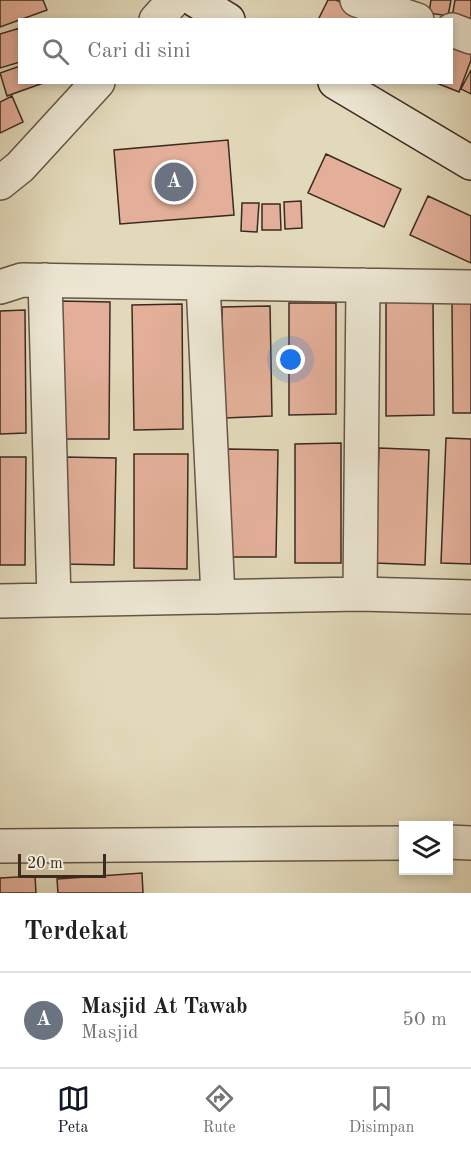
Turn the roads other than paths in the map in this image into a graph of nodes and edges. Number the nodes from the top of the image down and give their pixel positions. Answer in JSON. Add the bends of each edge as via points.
{"nodes":[{"id":1,"x":174,"y":0,"type":"edge"},
{"id":2,"x":195,"y":0,"type":"edge"},
{"id":3,"x":357,"y":0,"type":"edge"},
{"id":4,"x":158,"y":18,"type":"edge"},
{"id":5,"x":225,"y":18,"type":"edge"},
{"id":6,"x":411,"y":18,"type":"edge"},
{"id":7,"x":453,"y":30,"type":"edge"},
{"id":8,"x":471,"y":37,"type":"edge"},
{"id":9,"x":96,"y":84,"type":"edge"},
{"id":10,"x":338,"y":84,"type":"edge"},
{"id":11,"x":471,"y":163,"type":"edge"},
{"id":12,"x":0,"y":183,"type":"edge"},
{"id":13,"x":45,"y":280,"type":"junction"},
{"id":14,"x":203,"y":283,"type":"junction"},
{"id":15,"x":363,"y":285,"type":"junction"},
{"id":16,"x":0,"y":287,"type":"edge"},
{"id":17,"x":471,"y":287,"type":"edge"},
{"id":18,"x":360,"y":594,"type":"junction"},
{"id":19,"x":218,"y":597,"type":"junction"},
{"id":20,"x":471,"y":597,"type":"edge"},
{"id":21,"x":54,"y":600,"type":"junction"},
{"id":22,"x":0,"y":601,"type":"edge"},
{"id":23,"x":399,"y":843,"type":"edge"},
{"id":24,"x":453,"y":843,"type":"edge"},
{"id":25,"x":471,"y":843,"type":"edge"},
{"id":26,"x":0,"y":846,"type":"edge"}],
"edges":[{"from":1,"to":4,"type":"street"},
{"from":2,"to":5,"type":"street"},
{"from":3,"to":6,"type":"street"},
{"from":7,"to":8,"type":"street"},
{"from":9,"to":12,"type":"street","via":[[20,167]]},
{"from":10,"to":11,"type":"street"},
{"from":13,"to":14,"type":"street"},
{"from":13,"to":16,"type":"street","via":[[22,280]]},
{"from":13,"to":21,"type":"street"},
{"from":14,"to":15,"type":"street"},
{"from":14,"to":19,"type":"street"},
{"from":15,"to":17,"type":"street"},
{"from":15,"to":18,"type":"street"},
{"from":18,"to":19,"type":"street"},
{"from":18,"to":20,"type":"street"},
{"from":19,"to":21,"type":"street"},
{"from":21,"to":22,"type":"street"},
{"from":23,"to":26,"type":"street"},
{"from":24,"to":25,"type":"street"}]}
